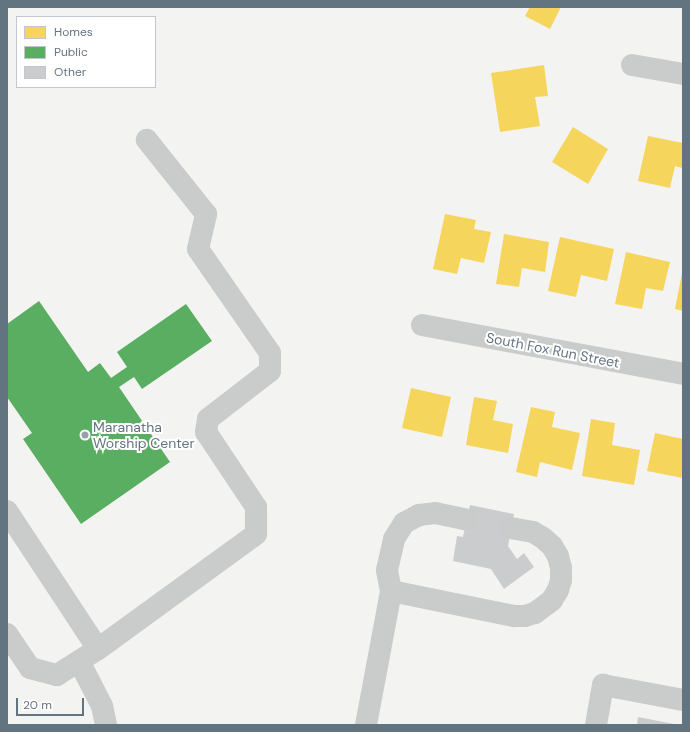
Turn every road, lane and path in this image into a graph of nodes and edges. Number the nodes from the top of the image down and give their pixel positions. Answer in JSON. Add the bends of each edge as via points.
{"nodes":[{"id":1,"x":632,"y":64,"type":"dead end"},
{"id":2,"x":683,"y":74,"type":"edge"},
{"id":3,"x":147,"y":140,"type":"dead end"},
{"id":4,"x":422,"y":325,"type":"dead end"},
{"id":5,"x":683,"y":374,"type":"edge"},
{"id":6,"x":7,"y":511,"type":"edge"},
{"id":7,"x":467,"y":520,"type":"dead end"},
{"id":8,"x":511,"y":528,"type":"dead end"},
{"id":9,"x":391,"y":591,"type":"junction"},
{"id":10,"x":7,"y":634,"type":"edge"},
{"id":11,"x":98,"y":649,"type":"junction"},
{"id":12,"x":78,"y":661,"type":"junction"},
{"id":13,"x":683,"y":700,"type":"edge"},
{"id":14,"x":106,"y":725,"type":"edge"},
{"id":15,"x":366,"y":725,"type":"edge"},
{"id":16,"x":596,"y":725,"type":"edge"}],
"edges":[{"from":1,"to":2,"type":"street"},
{"from":3,"to":11,"type":"street","via":[[206,214],[198,249],[270,353],[270,371],[208,418],[206,432],[256,507],[256,534]]},
{"from":4,"to":5,"type":"street","name":"South Fox Run Street"},
{"from":6,"to":11,"type":"street"},
{"from":7,"to":9,"type":"street","via":[[427,513],[404,523],[394,539],[387,570]]},
{"from":8,"to":9,"type":"street","via":[[533,532],[552,546],[558,556],[561,568],[558,590],[552,600],[535,613],[514,616]]},
{"from":9,"to":15,"type":"street"},
{"from":10,"to":12,"type":"street","via":[[30,668],[56,675]]},
{"from":11,"to":12,"type":"street"},
{"from":12,"to":14,"type":"street","via":[[102,706]]},
{"from":13,"to":16,"type":"street","via":[[603,685]]}]}
